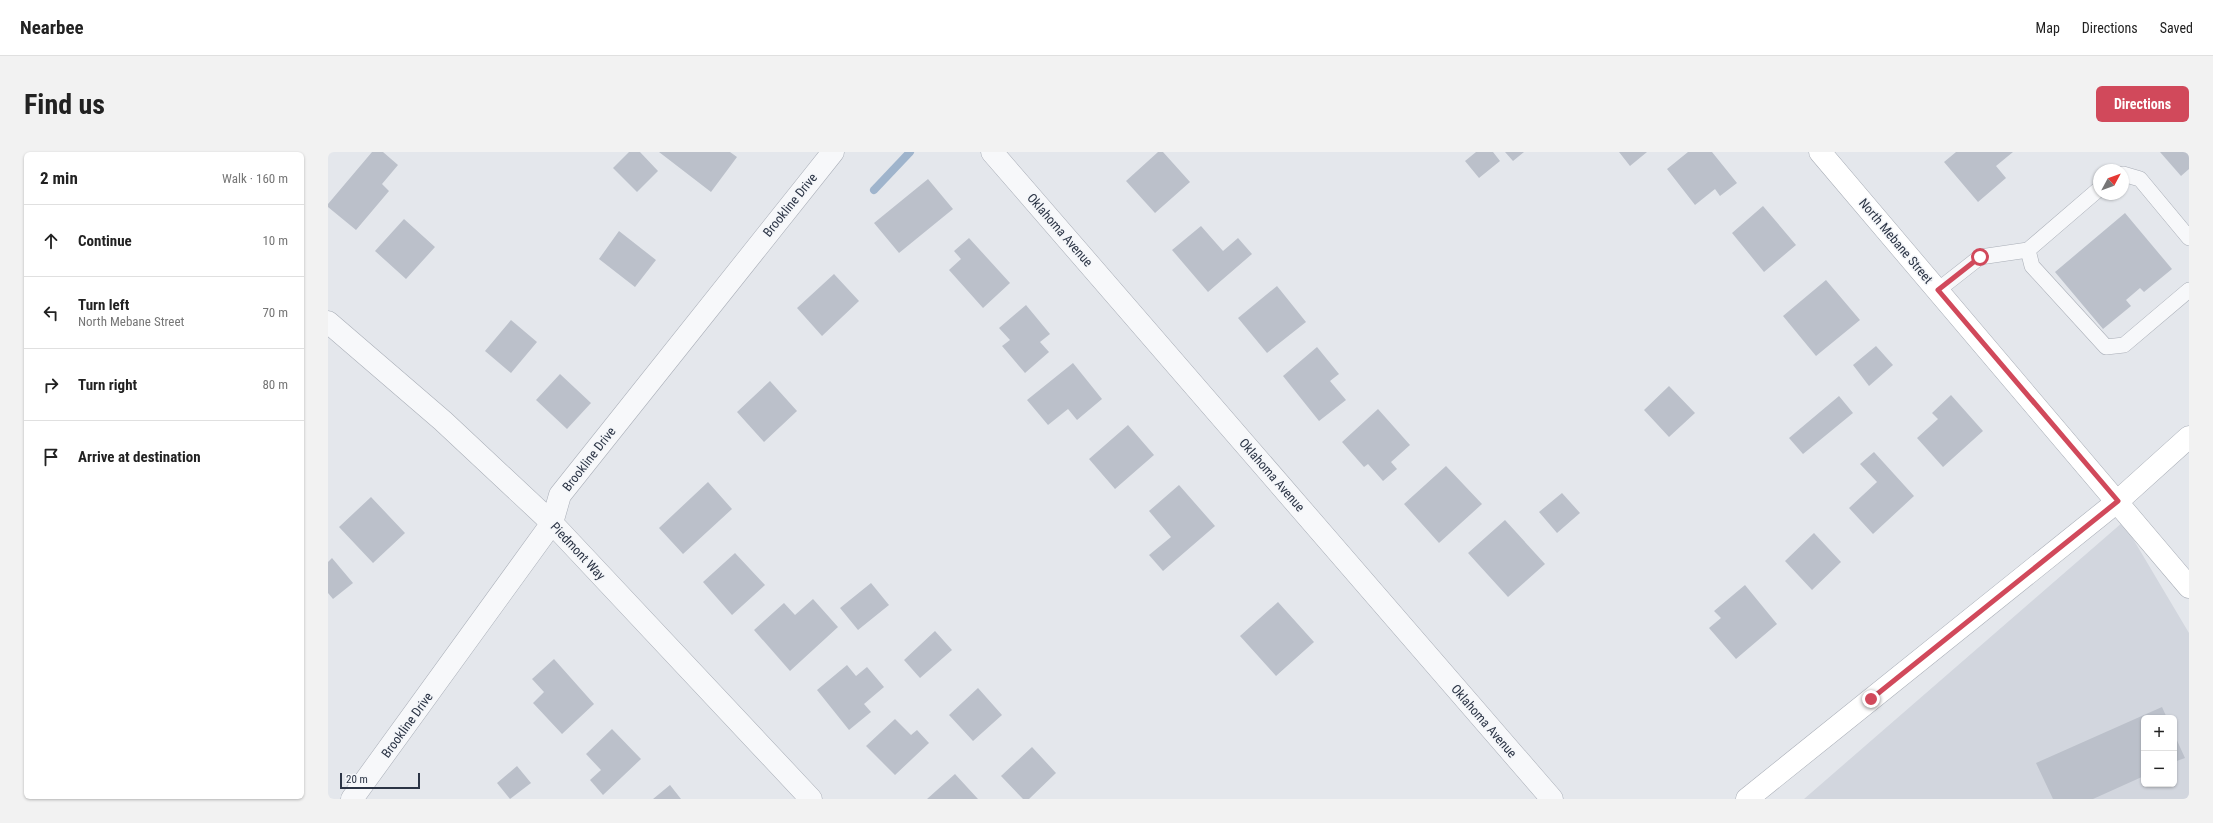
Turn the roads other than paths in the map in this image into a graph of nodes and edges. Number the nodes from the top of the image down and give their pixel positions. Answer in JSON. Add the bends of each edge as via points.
{"nodes":[{"id":1,"x":833,"y":152,"type":"edge"},
{"id":2,"x":992,"y":152,"type":"edge"},
{"id":3,"x":1820,"y":152,"type":"edge"},
{"id":4,"x":2129,"y":176,"type":"edge"},
{"id":5,"x":2093,"y":194,"type":"edge"},
{"id":6,"x":2189,"y":238,"type":"edge"},
{"id":7,"x":2028,"y":250,"type":"junction"},
{"id":8,"x":1938,"y":290,"type":"junction"},
{"id":9,"x":2189,"y":290,"type":"edge"},
{"id":10,"x":328,"y":322,"type":"edge"},
{"id":11,"x":2189,"y":437,"type":"edge"},
{"id":12,"x":2118,"y":501,"type":"junction"},
{"id":13,"x":552,"y":523,"type":"junction"},
{"id":14,"x":2189,"y":587,"type":"edge"},
{"id":15,"x":352,"y":799,"type":"edge"},
{"id":16,"x":811,"y":799,"type":"edge"},
{"id":17,"x":1552,"y":799,"type":"edge"},
{"id":18,"x":1747,"y":799,"type":"edge"}],
"edges":[{"from":1,"to":13,"type":"street","name":"Brookline Drive","via":[[560,495]]},
{"from":2,"to":17,"type":"street","name":"Oklahoma Avenue"},
{"from":3,"to":8,"type":"main road","name":"North Mebane Street"},
{"from":4,"to":6,"type":"lane","via":[[2140,179]]},
{"from":5,"to":7,"type":"lane"},
{"from":7,"to":8,"type":"lane","via":[[1980,257]]},
{"from":7,"to":9,"type":"lane","via":[[2032,266],[2106,347],[2124,346]]},
{"from":8,"to":12,"type":"main road","name":"North Mebane Street"},
{"from":10,"to":13,"type":"street","name":"Piedmont Way","via":[[443,421]]},
{"from":11,"to":12,"type":"main road"},
{"from":12,"to":14,"type":"main road","name":"North Mebane Street"},
{"from":12,"to":18,"type":"main road"},
{"from":13,"to":15,"type":"street","name":"Brookline Drive"},
{"from":13,"to":16,"type":"street","name":"Piedmont Way"}]}
